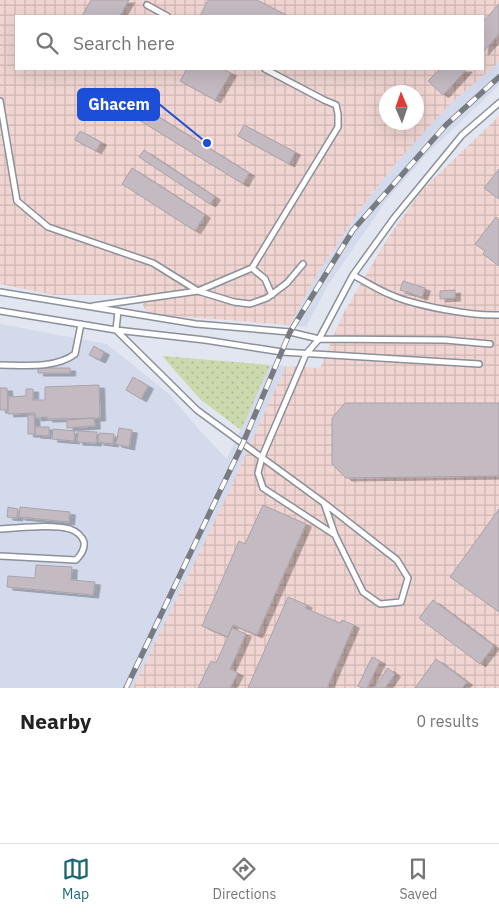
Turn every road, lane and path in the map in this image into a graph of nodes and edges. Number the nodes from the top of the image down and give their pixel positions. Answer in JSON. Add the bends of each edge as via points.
{"nodes":[{"id":1,"x":147,"y":5,"type":"dead end"},
{"id":2,"x":165,"y":15,"type":"edge"},
{"id":3,"x":267,"y":70,"type":"edge"},
{"id":4,"x":0,"y":101,"type":"edge"},
{"id":5,"x":499,"y":103,"type":"edge"},
{"id":6,"x":303,"y":264,"type":"dead end"},
{"id":7,"x":252,"y":268,"type":"junction"},
{"id":8,"x":353,"y":275,"type":"junction"},
{"id":9,"x":198,"y":291,"type":"junction"},
{"id":10,"x":0,"y":292,"type":"edge"},
{"id":11,"x":272,"y":295,"type":"junction"},
{"id":12,"x":88,"y":307,"type":"junction"},
{"id":13,"x":0,"y":311,"type":"edge"},
{"id":14,"x":118,"y":311,"type":"junction"},
{"id":15,"x":499,"y":315,"type":"edge"},
{"id":16,"x":82,"y":324,"type":"junction"},
{"id":17,"x":116,"y":330,"type":"junction"},
{"id":18,"x":319,"y":339,"type":"junction"},
{"id":19,"x":490,"y":344,"type":"dead end"},
{"id":20,"x":306,"y":354,"type":"junction"},
{"id":21,"x":480,"y":364,"type":"dead end"},
{"id":22,"x":0,"y":366,"type":"edge"},
{"id":23,"x":262,"y":457,"type":"junction"},
{"id":24,"x":324,"y":503,"type":"junction"},
{"id":25,"x":0,"y":529,"type":"edge"},
{"id":26,"x":335,"y":535,"type":"junction"},
{"id":27,"x":0,"y":556,"type":"edge"}],
"edges":[{"from":1,"to":2,"type":"lane"},
{"from":3,"to":7,"type":"lane","via":[[336,105],[338,127]]},
{"from":4,"to":9,"type":"lane","via":[[17,201],[48,227],[153,264]]},
{"from":5,"to":8,"type":"lane","via":[[462,135],[394,218]]},
{"from":6,"to":11,"type":"lane"},
{"from":7,"to":9,"type":"lane"},
{"from":7,"to":11,"type":"lane","via":[[264,279]]},
{"from":8,"to":15,"type":"lane","via":[[409,301]]},
{"from":8,"to":18,"type":"lane"},
{"from":9,"to":11,"type":"lane","via":[[250,304]]},
{"from":9,"to":12,"type":"lane"},
{"from":10,"to":12,"type":"lane"},
{"from":12,"to":14,"type":"lane"},
{"from":13,"to":16,"type":"lane"},
{"from":14,"to":17,"type":"lane"},
{"from":14,"to":18,"type":"lane","via":[[196,324],[290,332]]},
{"from":16,"to":17,"type":"lane"},
{"from":16,"to":22,"type":"lane","via":[[75,354],[67,360],[51,364]]},
{"from":17,"to":20,"type":"lane"},
{"from":17,"to":23,"type":"lane","via":[[197,410]]},
{"from":18,"to":19,"type":"lane","via":[[446,340]]},
{"from":18,"to":20,"type":"lane"},
{"from":20,"to":21,"type":"lane"},
{"from":20,"to":23,"type":"lane"},
{"from":23,"to":24,"type":"lane"},
{"from":23,"to":26,"type":"lane","via":[[258,473],[263,488]]},
{"from":24,"to":26,"type":"lane"},
{"from":24,"to":26,"type":"lane","via":[[397,560],[408,578],[401,602],[380,604],[362,592]]},
{"from":25,"to":27,"type":"lane","via":[[38,527],[72,530],[84,543],[83,552],[76,560]]}]}
